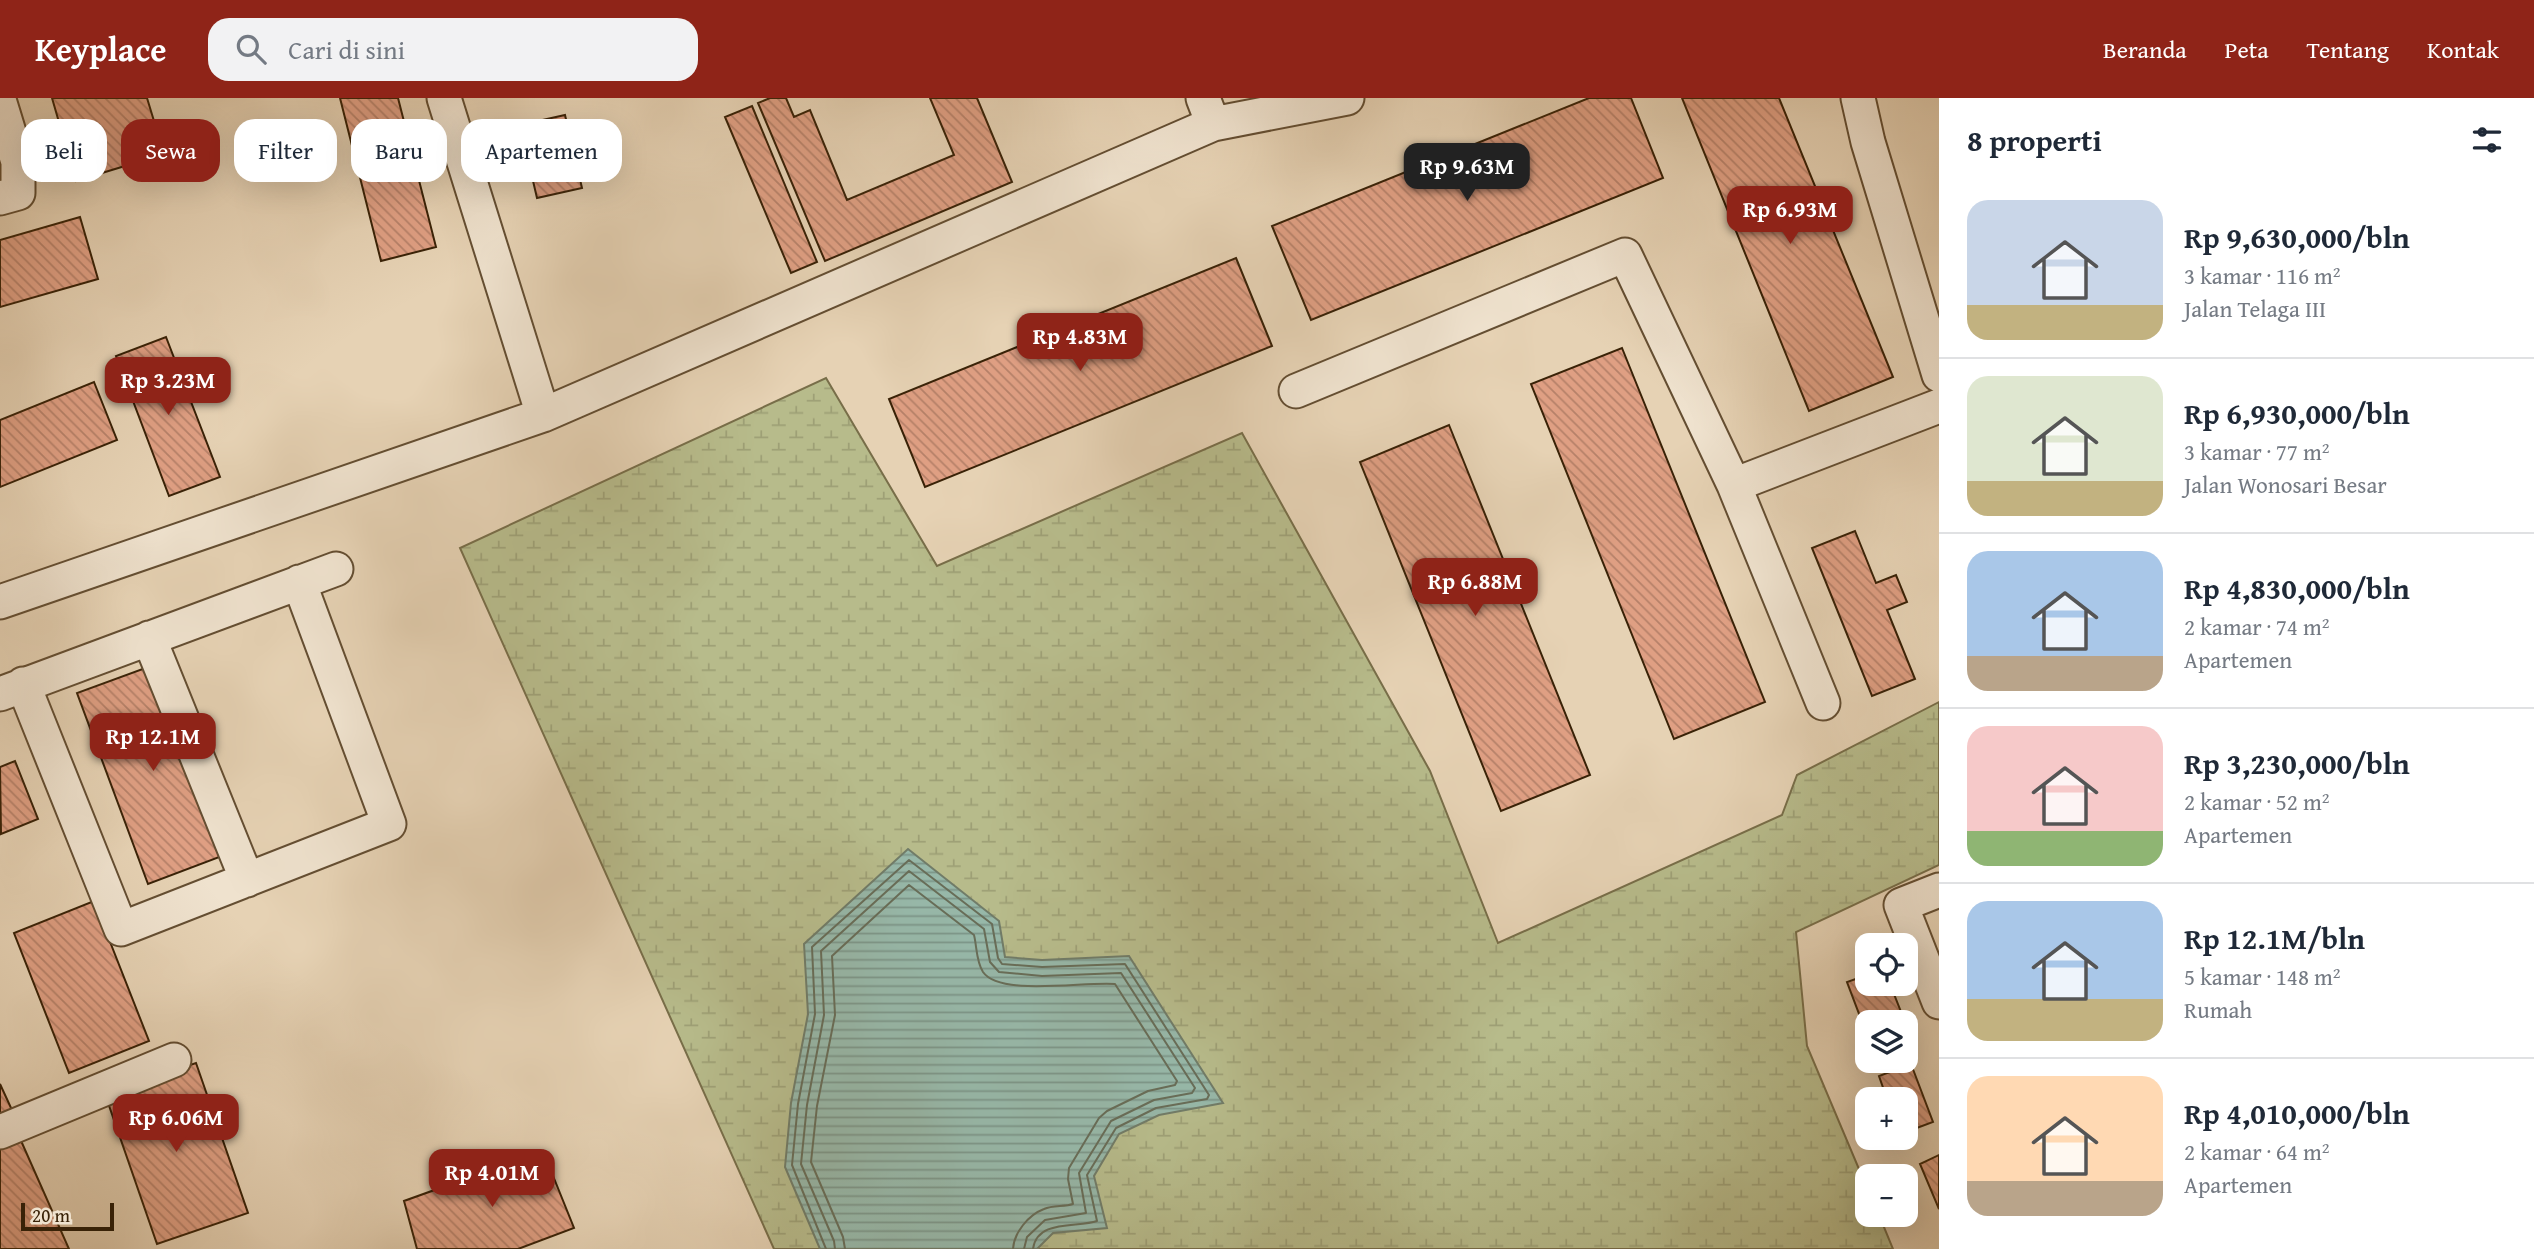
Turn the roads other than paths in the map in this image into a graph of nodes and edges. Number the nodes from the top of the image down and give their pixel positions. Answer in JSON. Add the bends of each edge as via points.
{"nodes":[{"id":1,"x":444,"y":98,"type":"edge"},
{"id":2,"x":1347,"y":98,"type":"edge"},
{"id":3,"x":1858,"y":98,"type":"edge"},
{"id":4,"x":0,"y":103,"type":"edge"},
{"id":5,"x":1208,"y":111,"type":"edge"},
{"id":6,"x":0,"y":198,"type":"edge"},
{"id":7,"x":1939,"y":375,"type":"edge"},
{"id":8,"x":1296,"y":391,"type":"dead end"},
{"id":9,"x":1939,"y":407,"type":"edge"},
{"id":10,"x":543,"y":415,"type":"junction"},
{"id":11,"x":1734,"y":485,"type":"junction"},
{"id":12,"x":336,"y":569,"type":"dead end"},
{"id":13,"x":299,"y":582,"type":"junction"},
{"id":14,"x":0,"y":602,"type":"edge"},
{"id":15,"x":149,"y":638,"type":"junction"},
{"id":16,"x":11,"y":689,"type":"edge"},
{"id":17,"x":1823,"y":703,"type":"dead end"},
{"id":18,"x":247,"y":880,"type":"junction"},
{"id":19,"x":1939,"y":890,"type":"edge"},
{"id":20,"x":1939,"y":1002,"type":"edge"},
{"id":21,"x":174,"y":1060,"type":"dead end"},
{"id":22,"x":0,"y":1132,"type":"edge"}],
"edges":[{"from":1,"to":10,"type":"street"},
{"from":2,"to":5,"type":"street"},
{"from":3,"to":7,"type":"street"},
{"from":4,"to":6,"type":"street","via":[[18,162],[18,192]]},
{"from":5,"to":10,"type":"street"},
{"from":8,"to":11,"type":"street","via":[[1625,256]]},
{"from":9,"to":11,"type":"street"},
{"from":10,"to":14,"type":"street"},
{"from":11,"to":17,"type":"street"},
{"from":12,"to":13,"type":"street"},
{"from":13,"to":15,"type":"street"},
{"from":13,"to":18,"type":"street","via":[[389,824]]},
{"from":15,"to":16,"type":"street"},
{"from":15,"to":18,"type":"street"},
{"from":16,"to":18,"type":"street","via":[[121,929]]},
{"from":19,"to":20,"type":"street","via":[[1901,907]]},
{"from":21,"to":22,"type":"street"}]}
